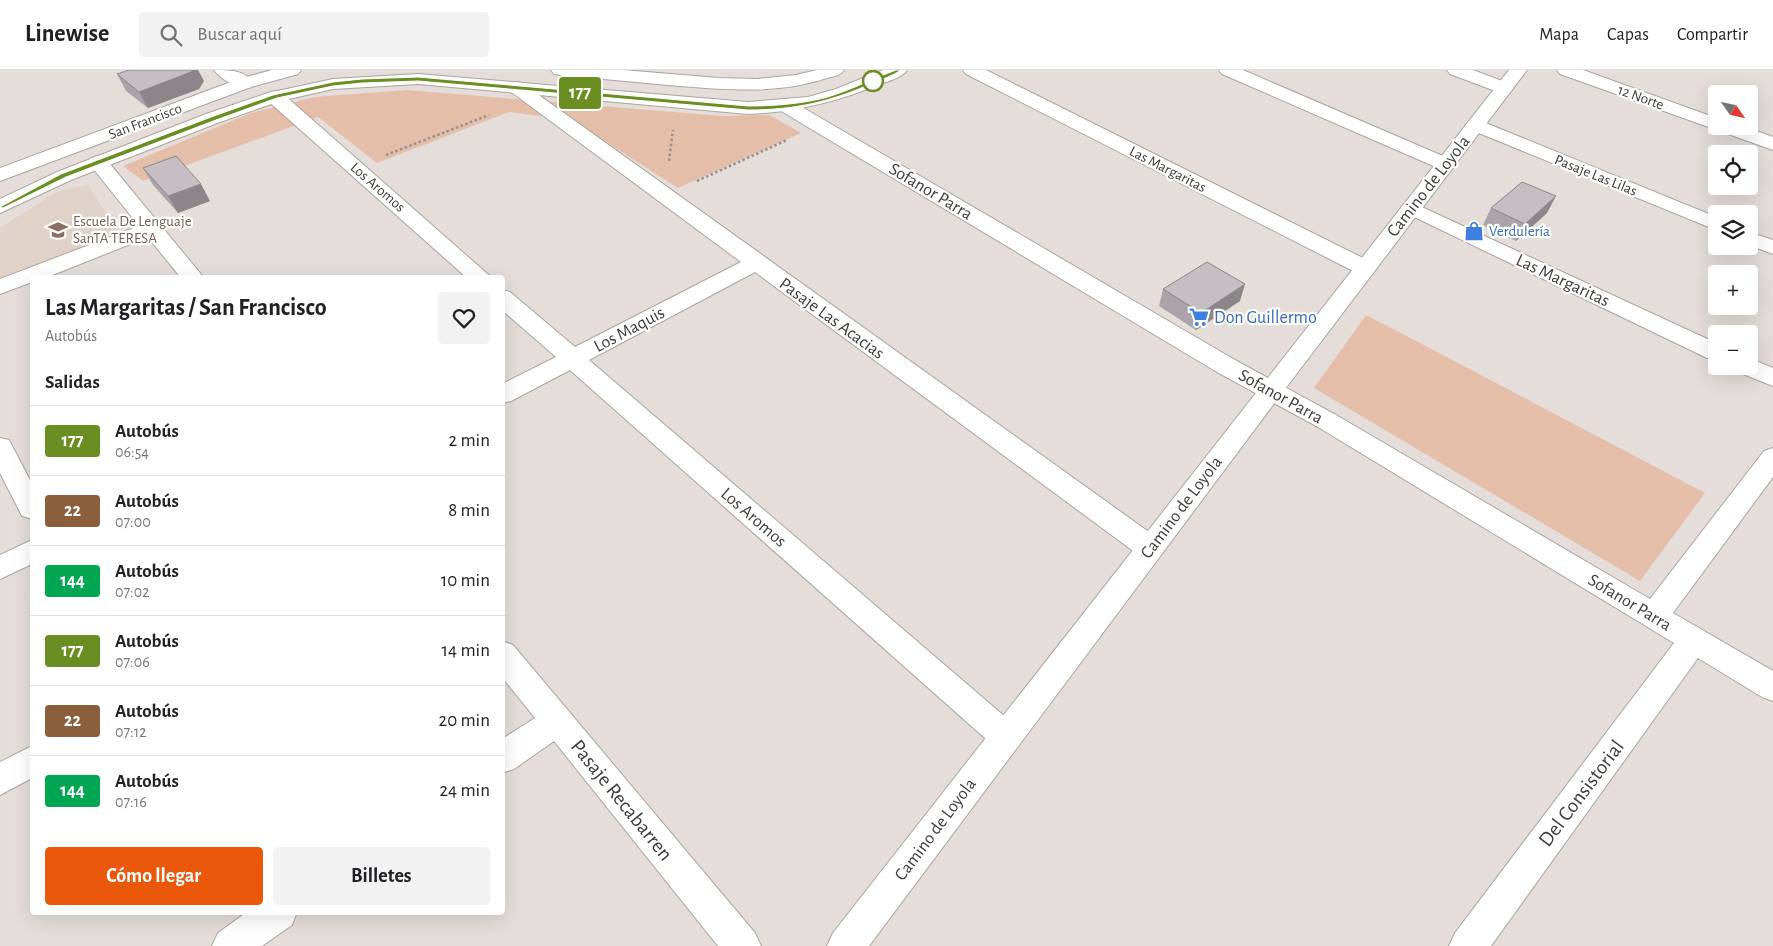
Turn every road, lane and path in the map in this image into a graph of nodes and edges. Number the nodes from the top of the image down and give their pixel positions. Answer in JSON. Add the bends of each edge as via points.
{"nodes":[{"id":1,"x":223,"y":70,"type":"edge"},
{"id":2,"x":292,"y":70,"type":"edge"},
{"id":3,"x":560,"y":70,"type":"edge"},
{"id":4,"x":836,"y":70,"type":"edge"},
{"id":5,"x":898,"y":70,"type":"edge"},
{"id":6,"x":972,"y":70,"type":"edge"},
{"id":7,"x":1228,"y":70,"type":"edge"},
{"id":8,"x":1456,"y":70,"type":"edge"},
{"id":9,"x":1518,"y":70,"type":"edge"},
{"id":10,"x":1566,"y":70,"type":"edge"},
{"id":11,"x":245,"y":83,"type":"junction"},
{"id":12,"x":1504,"y":88,"type":"junction"},
{"id":13,"x":523,"y":93,"type":"junction"},
{"id":14,"x":275,"y":97,"type":"junction"},
{"id":15,"x":677,"y":102,"type":"junction"},
{"id":16,"x":788,"y":107,"type":"junction"},
{"id":17,"x":1708,"y":121,"type":"edge"},
{"id":18,"x":819,"y":125,"type":"junction"},
{"id":19,"x":1476,"y":125,"type":"junction"},
{"id":20,"x":1748,"y":135,"type":"edge"},
{"id":21,"x":1773,"y":144,"type":"edge"},
{"id":22,"x":98,"y":162,"type":"junction"},
{"id":23,"x":1445,"y":164,"type":"junction"},
{"id":24,"x":355,"y":167,"type":"junction"},
{"id":25,"x":0,"y":175,"type":"edge"},
{"id":26,"x":665,"y":196,"type":"junction"},
{"id":27,"x":0,"y":207,"type":"edge"},
{"id":28,"x":1411,"y":208,"type":"junction"},
{"id":29,"x":1708,"y":221,"type":"edge"},
{"id":30,"x":152,"y":228,"type":"junction"},
{"id":31,"x":1758,"y":241,"type":"edge"},
{"id":32,"x":1773,"y":247,"type":"edge"},
{"id":33,"x":756,"y":263,"type":"junction"},
{"id":34,"x":1365,"y":268,"type":"junction"},
{"id":35,"x":30,"y":275,"type":"edge"},
{"id":36,"x":31,"y":275,"type":"edge"},
{"id":37,"x":191,"y":275,"type":"edge"},
{"id":38,"x":478,"y":275,"type":"edge"},
{"id":39,"x":0,"y":287,"type":"edge"},
{"id":40,"x":505,"y":300,"type":"edge"},
{"id":41,"x":1708,"y":348,"type":"edge"},
{"id":42,"x":573,"y":358,"type":"junction"},
{"id":43,"x":1758,"y":371,"type":"edge"},
{"id":44,"x":1773,"y":378,"type":"edge"},
{"id":45,"x":1270,"y":390,"type":"junction"},
{"id":46,"x":505,"y":393,"type":"edge"},
{"id":47,"x":0,"y":447,"type":"edge"},
{"id":48,"x":1773,"y":458,"type":"edge"},
{"id":49,"x":30,"y":505,"type":"edge"},
{"id":50,"x":1150,"y":548,"type":"junction"},
{"id":51,"x":30,"y":552,"type":"edge"},
{"id":52,"x":0,"y":568,"type":"edge"},
{"id":53,"x":1654,"y":616,"type":"junction"},
{"id":54,"x":1694,"y":640,"type":"junction"},
{"id":55,"x":505,"y":658,"type":"edge"},
{"id":56,"x":1773,"y":687,"type":"edge"},
{"id":57,"x":557,"y":721,"type":"junction"},
{"id":58,"x":1006,"y":737,"type":"junction"},
{"id":59,"x":505,"y":756,"type":"edge"},
{"id":60,"x":30,"y":762,"type":"edge"},
{"id":61,"x":0,"y":780,"type":"edge"},
{"id":62,"x":275,"y":915,"type":"edge"},
{"id":63,"x":231,"y":946,"type":"edge"},
{"id":64,"x":742,"y":946,"type":"edge"},
{"id":65,"x":846,"y":946,"type":"edge"},
{"id":66,"x":1468,"y":946,"type":"edge"}],
"edges":[{"from":1,"to":11,"type":"street"},
{"from":2,"to":11,"type":"street","name":"San Francisco"},
{"from":3,"to":4,"type":"street","via":[[750,86],[806,80]]},
{"from":5,"to":16,"type":"street","name":"San Francisco","via":[[841,95]]},
{"from":6,"to":34,"type":"street","name":"Las Margaritas"},
{"from":7,"to":23,"type":"street"},
{"from":8,"to":12,"type":"street"},
{"from":9,"to":12,"type":"street","name":"Camino de Loyola"},
{"from":10,"to":17,"type":"street","name":"12 Norte"},
{"from":11,"to":25,"type":"street","name":"San Francisco"},
{"from":12,"to":19,"type":"street","name":"Camino de Loyola"},
{"from":13,"to":14,"type":"street","name":"San Francisco","via":[[418,79],[390,79],[333,84]]},
{"from":13,"to":15,"type":"street","name":"San Francisco"},
{"from":13,"to":24,"type":"path"},
{"from":13,"to":26,"type":"street","name":"Pasaje Las Acacias"},
{"from":14,"to":22,"type":"street","name":"San Francisco"},
{"from":14,"to":24,"type":"street","name":"Los Aromos"},
{"from":15,"to":16,"type":"street","name":"San Francisco","via":[[748,108]]},
{"from":15,"to":26,"type":"path"},
{"from":16,"to":18,"type":"street","name":"Sofanor Parra"},
{"from":18,"to":26,"type":"path"},
{"from":18,"to":45,"type":"street","name":"Sofanor Parra"},
{"from":19,"to":23,"type":"street","name":"Camino de Loyola"},
{"from":19,"to":29,"type":"street","name":"Pasaje Las Lilas"},
{"from":20,"to":21,"type":"street"},
{"from":22,"to":27,"type":"street","name":"San Francisco","via":[[41,185]]},
{"from":22,"to":30,"type":"street"},
{"from":23,"to":28,"type":"street","name":"Camino de Loyola"},
{"from":24,"to":38,"type":"street","name":"Los Aromos"},
{"from":26,"to":33,"type":"street","name":"Pasaje Las Acacias"},
{"from":28,"to":34,"type":"street","name":"Camino de Loyola"},
{"from":28,"to":41,"type":"street","name":"Las Margaritas"},
{"from":30,"to":36,"type":"street"},
{"from":30,"to":37,"type":"street"},
{"from":31,"to":32,"type":"street"},
{"from":33,"to":42,"type":"street","name":"Los Maquis"},
{"from":33,"to":50,"type":"street","name":"Pasaje Las Acacias"},
{"from":34,"to":45,"type":"street","name":"Camino de Loyola"},
{"from":35,"to":39,"type":"street"},
{"from":40,"to":42,"type":"street","name":"Los Aromos"},
{"from":42,"to":46,"type":"street","name":"Los Maquis"},
{"from":42,"to":58,"type":"street","name":"Los Aromos"},
{"from":43,"to":44,"type":"street"},
{"from":45,"to":50,"type":"street","name":"Camino de Loyola"},
{"from":45,"to":53,"type":"street","name":"Sofanor Parra"},
{"from":47,"to":49,"type":"street"},
{"from":48,"to":53,"type":"street"},
{"from":50,"to":58,"type":"street","name":"Camino de Loyola"},
{"from":51,"to":52,"type":"street"},
{"from":53,"to":54,"type":"street","name":"Sofanor Parra"},
{"from":54,"to":56,"type":"street","name":"Sofanor Parra"},
{"from":54,"to":66,"type":"street","name":"Del Consistorial"},
{"from":55,"to":57,"type":"street","name":"Pasaje Recabarren"},
{"from":57,"to":59,"type":"street"},
{"from":57,"to":64,"type":"street","name":"Pasaje Recabarren"},
{"from":58,"to":65,"type":"street","name":"Camino de Loyola"},
{"from":60,"to":61,"type":"street"},
{"from":62,"to":63,"type":"street"}]}
